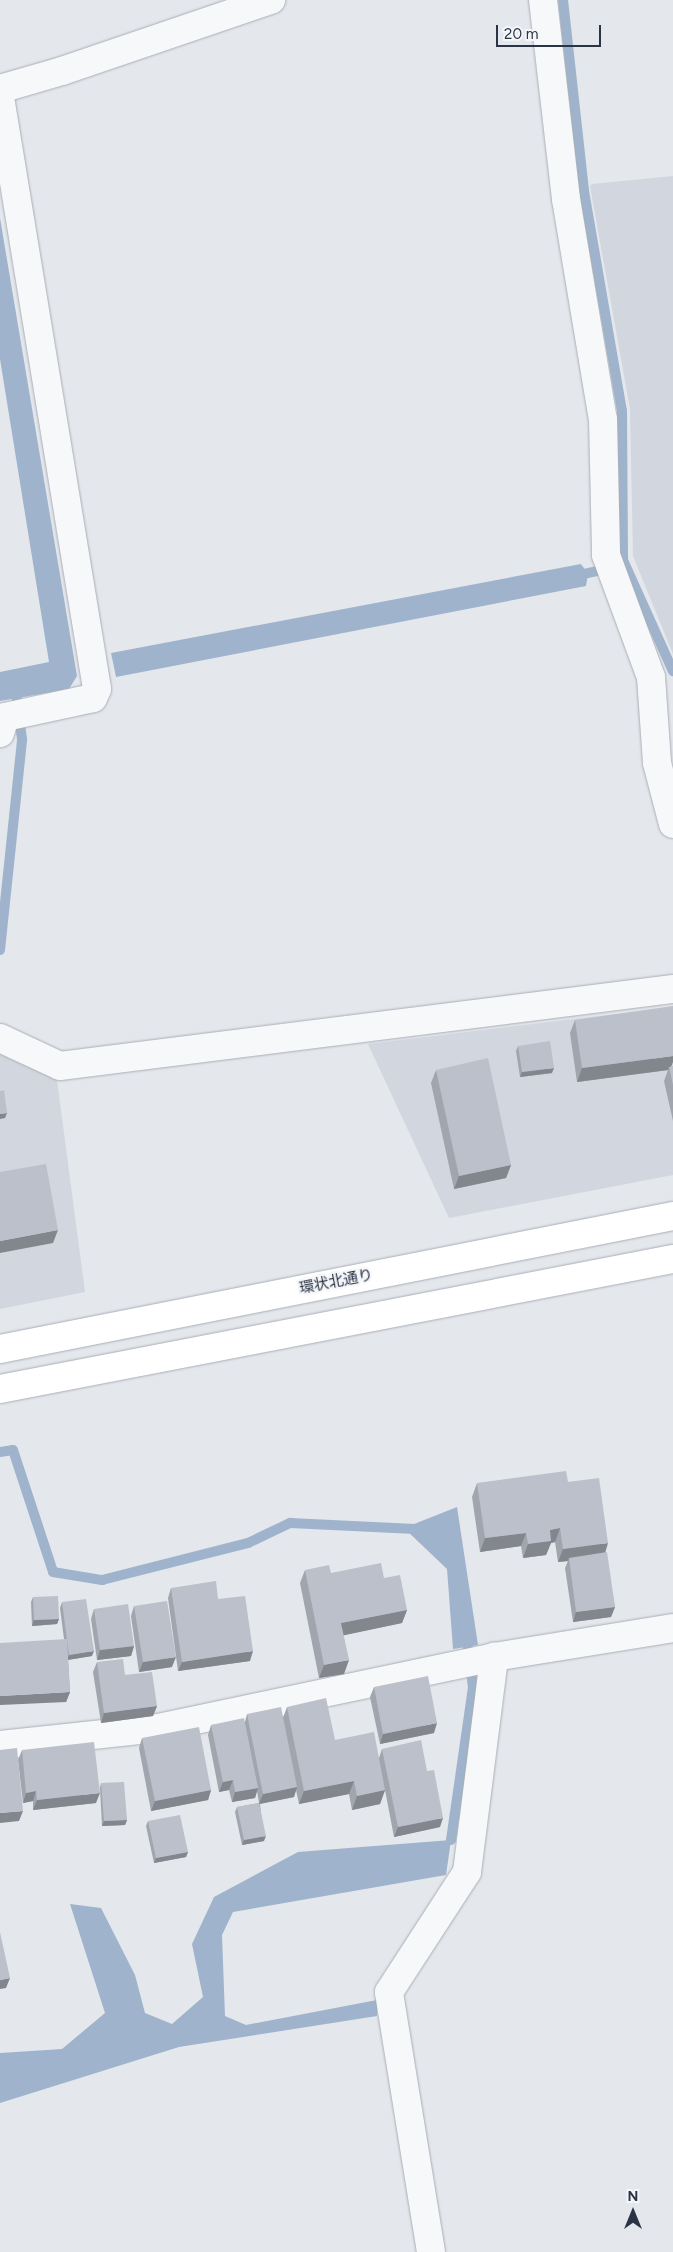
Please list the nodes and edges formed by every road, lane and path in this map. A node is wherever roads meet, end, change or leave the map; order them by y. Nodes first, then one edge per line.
1 (270, 0) edge
2 (543, 0) edge
3 (0, 89) edge
4 (0, 98) edge
5 (2, 725) edge
6 (673, 824) edge
7 (673, 989) edge
8 (0, 1038) edge
9 (673, 1216) edge
10 (673, 1259) edge
11 (0, 1349) edge
12 (0, 1389) edge
13 (673, 1628) edge
14 (494, 1657) junction
15 (0, 1745) edge
16 (431, 2252) edge

1 - 3 street
2 - 6 street
4 - 5 street
7 - 8 street
9 - 11 highway, 環状北通り
10 - 12 highway
13 - 14 street
14 - 15 street
14 - 16 street

